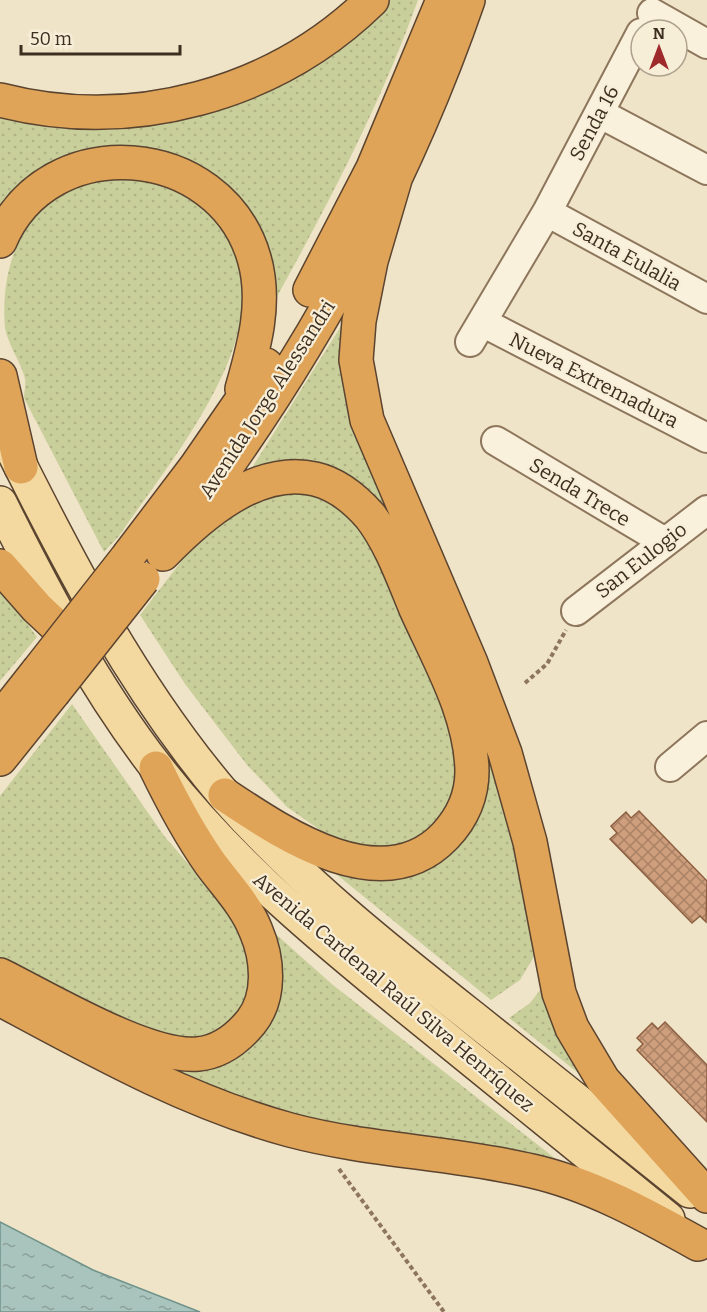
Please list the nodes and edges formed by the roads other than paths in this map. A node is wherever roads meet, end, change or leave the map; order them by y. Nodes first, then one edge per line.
1 (372, 0) edge
2 (443, 0) edge
3 (468, 0) edge
4 (689, 36) edge
5 (707, 44) edge
6 (629, 55) edge
7 (0, 100) edge
8 (599, 113) junction
9 (707, 170) edge
10 (396, 176) junction
11 (547, 212) junction
12 (0, 241) edge
13 (707, 299) edge
14 (476, 332) joint
15 (0, 376) edge
16 (232, 416) junction
17 (0, 426) edge
18 (707, 438) edge
19 (495, 441) dead end
20 (21, 467) junction
21 (0, 503) edge
22 (707, 510) edge
23 (665, 542) junction
24 (145, 563) junction
25 (0, 566) edge
26 (576, 611) road end
27 (73, 642) junction
28 (28, 691) edge
29 (0, 719) edge
30 (707, 736) edge
31 (0, 759) edge
32 (670, 766) dead end
33 (156, 768) junction
34 (225, 795) junction
35 (0, 975) edge
36 (0, 999) edge
37 (707, 1196) edge
38 (707, 1204) edge
39 (703, 1247) edge

1 - 7 highway
2 - 16 highway, Avenida Jorge Alessandri
3 - 10 highway, Avenida Jorge Alessandri
4 - 5 street
6 - 8 street, Senda 16
8 - 9 street
8 - 11 street, Senda 16
10 - 24 highway, Avenida Jorge Alessandri
10 - 37 highway
11 - 13 street, Santa Eulalia
11 - 14 street, Senda 16
12 - 16 highway
14 - 18 street, Nueva Extremadura
15 - 20 highway
16 - 24 highway, Avenida Jorge Alessandri
17 - 20 main road, Avenida Cardenal Raúl Silva Henríquez
19 - 23 street, Senda Trece
20 - 34 main road, Avenida Cardenal Raúl Silva Henríquez
21 - 27 main road, Avenida Cardenal Raúl Silva Henríquez
22 - 23 street, San Eulogio
23 - 26 street, San Eulogio
24 - 28 highway, Avenida Jorge Alessandri, bridge
24 - 34 highway
25 - 27 highway
27 - 33 main road, Avenida Cardenal Raúl Silva Henríquez
28 - 29 highway, Avenida Jorge Alessandri
28 - 31 highway, Avenida Jorge Alessandri
30 - 32 street
33 - 35 highway
33 - 39 main road, Avenida Cardenal Raúl Silva Henríquez
34 - 38 main road, Avenida Cardenal Raúl Silva Henríquez
36 - 39 highway

